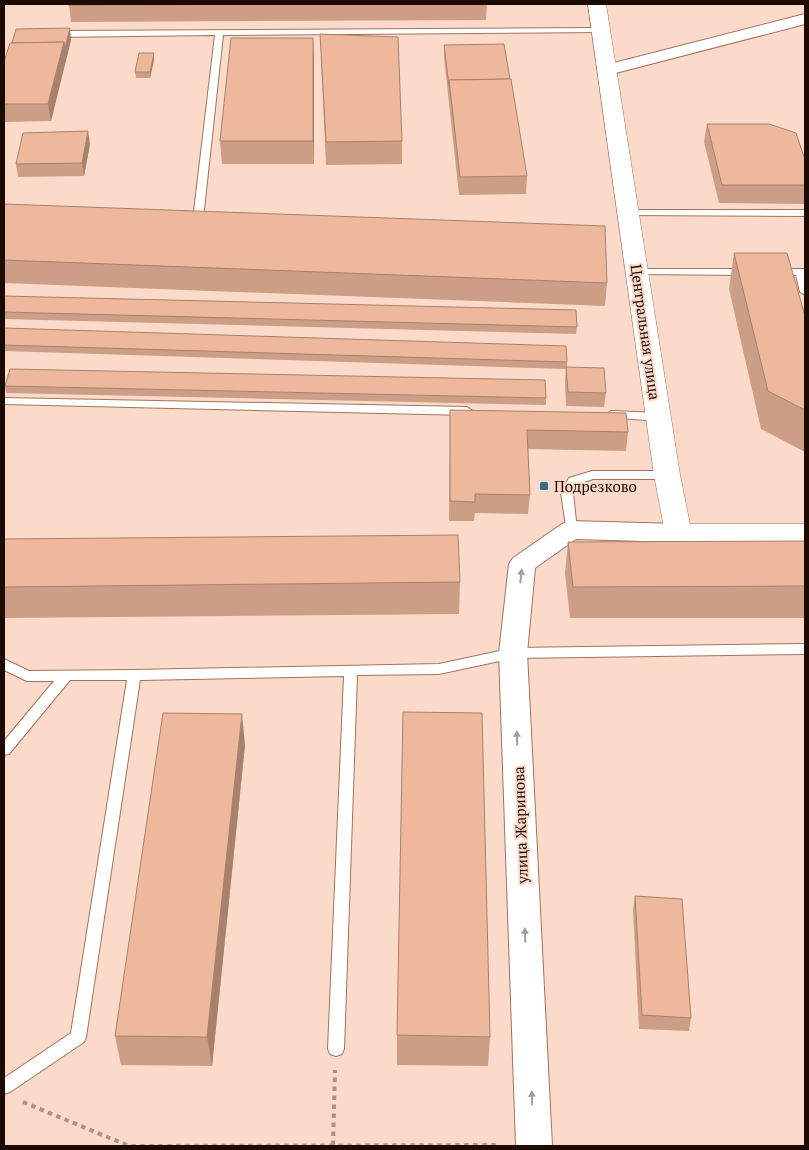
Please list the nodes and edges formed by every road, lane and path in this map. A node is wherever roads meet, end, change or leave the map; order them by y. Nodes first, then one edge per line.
1 (597, 4) edge
2 (804, 20) edge
3 (602, 30) junction
4 (219, 33) junction
5 (43, 34) edge
6 (608, 70) junction
7 (628, 213) junction
8 (805, 213) edge
9 (197, 233) edge
10 (637, 272) junction
11 (802, 272) edge
12 (805, 292) edge
13 (4, 401) edge
14 (477, 411) edge
15 (602, 415) edge
16 (659, 417) junction
17 (667, 475) junction
18 (571, 530) junction
19 (805, 532) edge
20 (678, 533) junction
21 (805, 649) edge
22 (513, 653) junction
23 (4, 664) edge
24 (351, 671) junction
25 (134, 675) junction
26 (66, 676) junction
27 (4, 750) edge
28 (336, 1049) joint
29 (4, 1087) edge
30 (22, 1102) dead end
31 (333, 1145) edge
32 (534, 1145) edge

1 - 3 street, Центральная улица
2 - 6 street
3 - 4 lane
3 - 6 street, Центральная улица
4 - 5 lane
4 - 9 lane
6 - 7 street, Центральная улица
7 - 8 lane
7 - 10 street, Центральная улица
10 - 11 lane
10 - 16 street, Центральная улица
11 - 12 lane
13 - 14 lane
15 - 16 lane
16 - 17 street, Центральная улица
17 - 18 lane
17 - 20 street, Центральная улица
18 - 20 street
22 -> 18 street, улица Жаринова
19 - 20 street
21 - 22 lane
22 - 24 lane
32 -> 22 street, улица Жаринова
23 - 26 lane
24 - 25 lane
24 - 28 lane
25 - 26 lane
25 - 29 lane
26 - 27 lane
28 - 31 path
30 - 31 path
31 - 32 path

